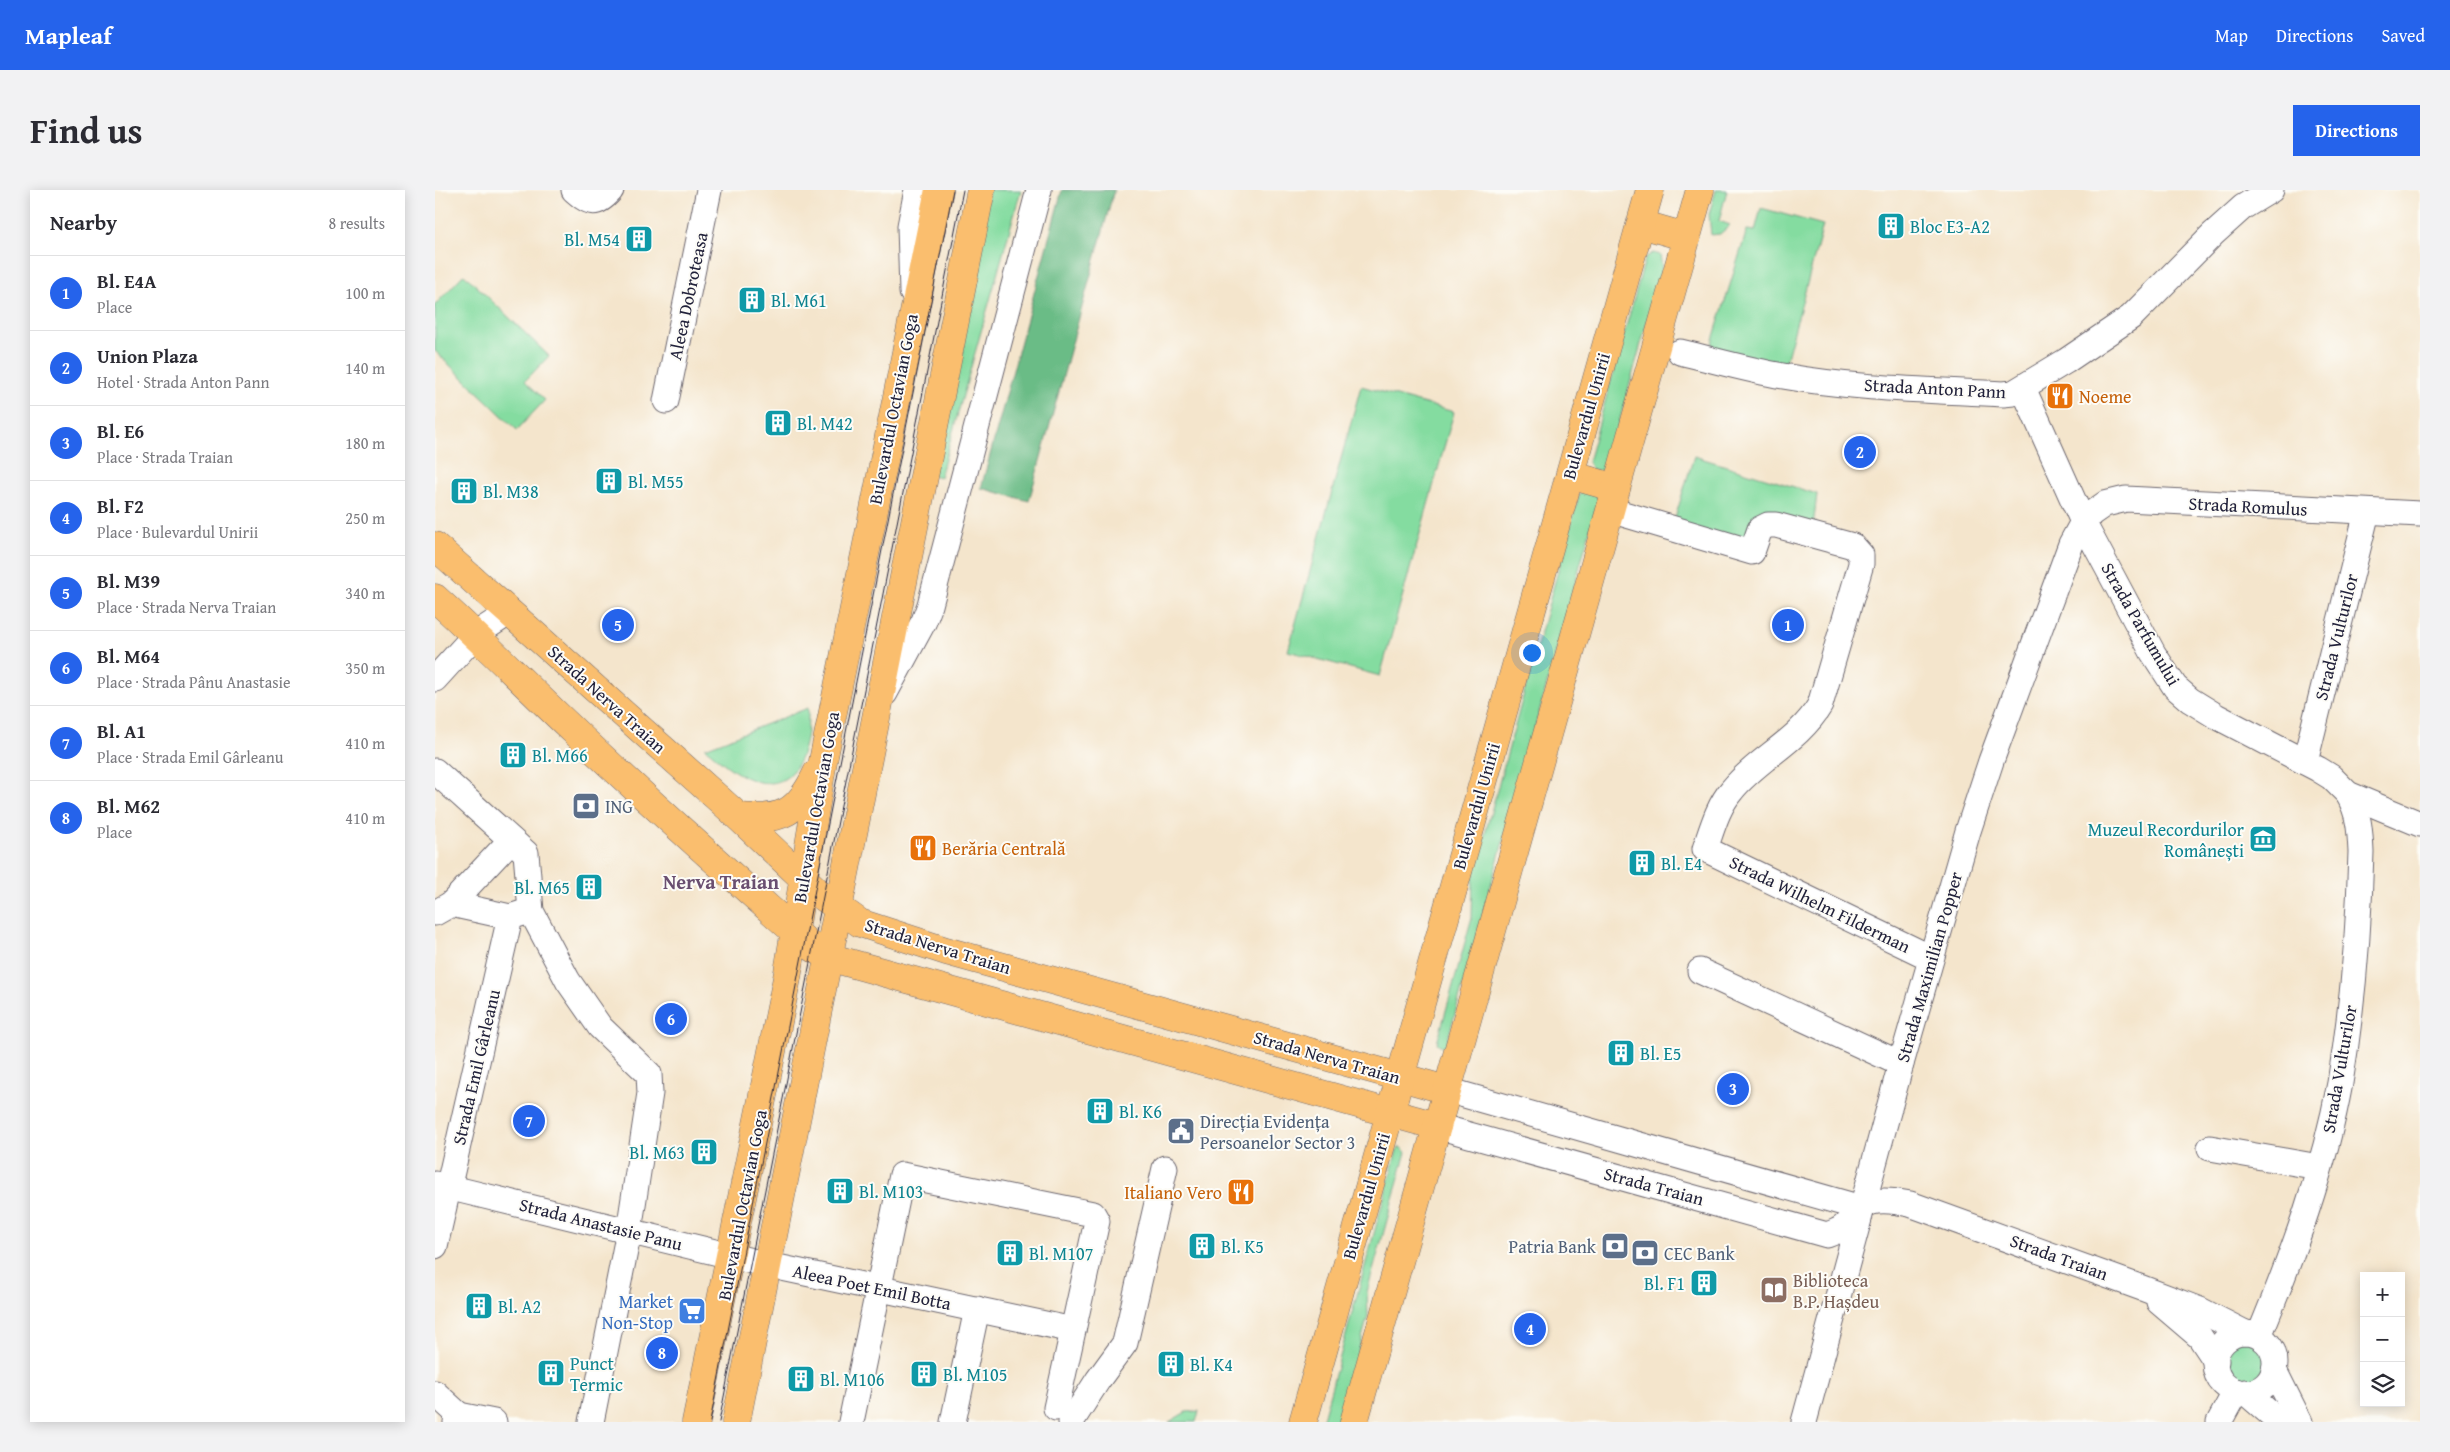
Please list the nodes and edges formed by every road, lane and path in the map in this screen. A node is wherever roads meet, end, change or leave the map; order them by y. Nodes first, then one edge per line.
1 (574, 190) edge
2 (611, 190) edge
3 (709, 190) edge
4 (917, 190) edge
5 (939, 190) edge
6 (981, 190) edge
7 (1039, 190) edge
8 (1650, 190) edge
9 (1700, 190) edge
10 (2271, 190) edge
11 (1641, 224) junction
12 (1686, 237) junction
13 (913, 322) junction
14 (1680, 352) dead end
15 (2023, 388) junction
16 (666, 401) dead end
17 (1570, 475) junction
18 (1613, 499) junction
19 (2367, 512) junction
20 (2420, 514) edge
21 (2083, 522) junction
22 (435, 546) edge
23 (435, 598) edge
24 (510, 612) junction
25 (476, 634) junction
26 (435, 680) edge
27 (878, 706) junction
28 (823, 761) junction
29 (2305, 762) junction
30 (435, 771) edge
31 (2348, 794) junction
32 (739, 817) junction
33 (2420, 824) edge
34 (511, 840) junction
35 (803, 878) junction
36 (443, 908) edge
37 (837, 909) junction
38 (521, 914) junction
39 (794, 930) junction
40 (828, 957) junction
41 (1931, 958) junction
42 (1701, 971) dead end
43 (1901, 1064) junction
44 (1399, 1077) junction
45 (1447, 1090) junction
46 (1389, 1113) junction
47 (1437, 1126) junction
48 (2210, 1148) dead end
49 (1165, 1168) dead end
50 (2319, 1168) junction
51 (1871, 1170) junction
52 (442, 1185) edge
53 (1900, 1202) junction
54 (1861, 1208) junction
55 (629, 1231) junction
56 (1827, 1235) junction
57 (435, 1246) edge
58 (732, 1256) junction
59 (768, 1265) junction
60 (1843, 1273) junction
61 (878, 1288) junction
62 (2142, 1288) junction
63 (977, 1309) junction
64 (1073, 1330) junction
65 (2252, 1334) junction
66 (2216, 1361) junction
67 (2274, 1370) junction
68 (2241, 1392) junction
69 (435, 1393) edge
70 (1064, 1415) edge
71 (457, 1418) edge
72 (494, 1422) edge
73 (591, 1422) edge
74 (696, 1422) edge
75 (736, 1422) edge
76 (851, 1422) edge
77 (953, 1422) edge
78 (1303, 1422) edge
79 (1354, 1422) edge
80 (1804, 1422) edge
81 (2219, 1422) edge
82 (2280, 1422) edge
83 (2300, 1422) edge

1 - 2 street
3 - 16 street, Aleea Dobroteasa
4 - 13 street, Bulevardul Octavian Goga
5 - 13 main road
6 - 27 main road, Bulevardul Octavian Goga
7 - 27 street, Bulevardul Octavian Goga
8 - 11 main road, Bulevardul Unirii
9 - 12 main road
10 - 15 street, Strada Anton Pann
11 - 12 main road
11 - 17 main road, Bulevardul Unirii
12 - 18 main road
13 - 28 main road, Bulevardul Octavian Goga
14 - 15 street, Strada Anton Pann
15 - 21 street, Strada Parfumului
17 - 18 main road
17 - 44 main road, Bulevardul Unirii
18 - 41 street, Strada Wilhelm Filderman
18 - 45 main road
19 - 20 street, Strada Romulus
19 - 21 street, Strada Romulus
19 - 29 street, Strada Vulturilor
21 - 29 street, Strada Parfumului
21 - 41 street, Strada Maximilian Popper
22 - 24 main road, Strada Nerva Traian
23 - 25 main road, Strada Nerva Traian
24 - 25 street
24 - 32 main road, Strada Nerva Traian
25 - 26 street
25 - 39 main road, Strada Nerva Traian
27 - 37 main road, Bulevardul Octavian Goga
28 - 32 main road
28 - 35 main road, Bulevardul Octavian Goga
29 - 31 street, Strada Parfumului
30 - 34 street, Strada Emil Gârleanu
31 - 33 street, Strada Parfumului
31 - 50 street, Strada Vulturilor
32 - 35 main road, Strada Nerva Traian
34 - 36 street
34 - 38 street, Strada Emil Gârleanu
35 - 37 main road, Strada Nerva Traian
35 - 39 main road, Bulevardul Octavian Goga
36 - 38 street
37 - 40 main road, Bulevardul Octavian Goga
37 - 44 main road, Strada Nerva Traian
38 - 52 street, Strada Emil Gârleanu
38 - 55 street
39 - 40 main road, Strada Nerva Traian
39 - 58 main road, Bulevardul Octavian Goga
40 - 46 main road, Strada Nerva Traian
40 - 59 main road, Bulevardul Octavian Goga
41 - 43 street, Strada Maximilian Popper
42 - 43 street
43 - 51 street, Strada Maximilian Popper
44 - 45 main road, Strada Nerva Traian
44 - 46 main road, Bulevardul Unirii
45 - 47 main road
45 - 54 street, Strada Traian
46 - 47 main road, Strada Nerva Traian
46 - 78 main road, Bulevardul Unirii
47 - 56 street, Strada Traian
47 - 79 main road
48 - 50 street
49 - 70 street
50 - 65 street, Strada Vulturilor
51 - 53 street
51 - 54 street, Strada Maximilian Popper
52 - 55 street, Strada Anastasie Panu
52 - 57 street, Strada Emil Gârleanu
53 - 54 street, Strada Traian
53 - 62 street, Strada Traian
54 - 56 street
54 - 60 street, Strada Maximilian Popper
55 - 58 street, Strada Anastasie Panu
55 - 73 street
56 - 60 street
58 - 59 street, Strada Anastasie Panu
58 - 74 main road, Bulevardul Octavian Goga
59 - 61 street, Aleea Poet Emil Botta
59 - 75 main road, Bulevardul Octavian Goga
60 - 80 street, Strada Maximilian Popper
61 - 63 street, Aleea Poet Emil Botta
61 - 64 street
61 - 76 street
62 - 65 street, Strada Traian
62 - 66 street, Strada Traian
63 - 64 street, Aleea Poet Emil Botta
63 - 77 street
64 - 70 street
65 - 66 street
65 - 67 street
66 - 68 street
67 - 68 street
67 - 83 street
68 - 81 street
68 - 82 street
69 - 71 street
71 - 72 street

